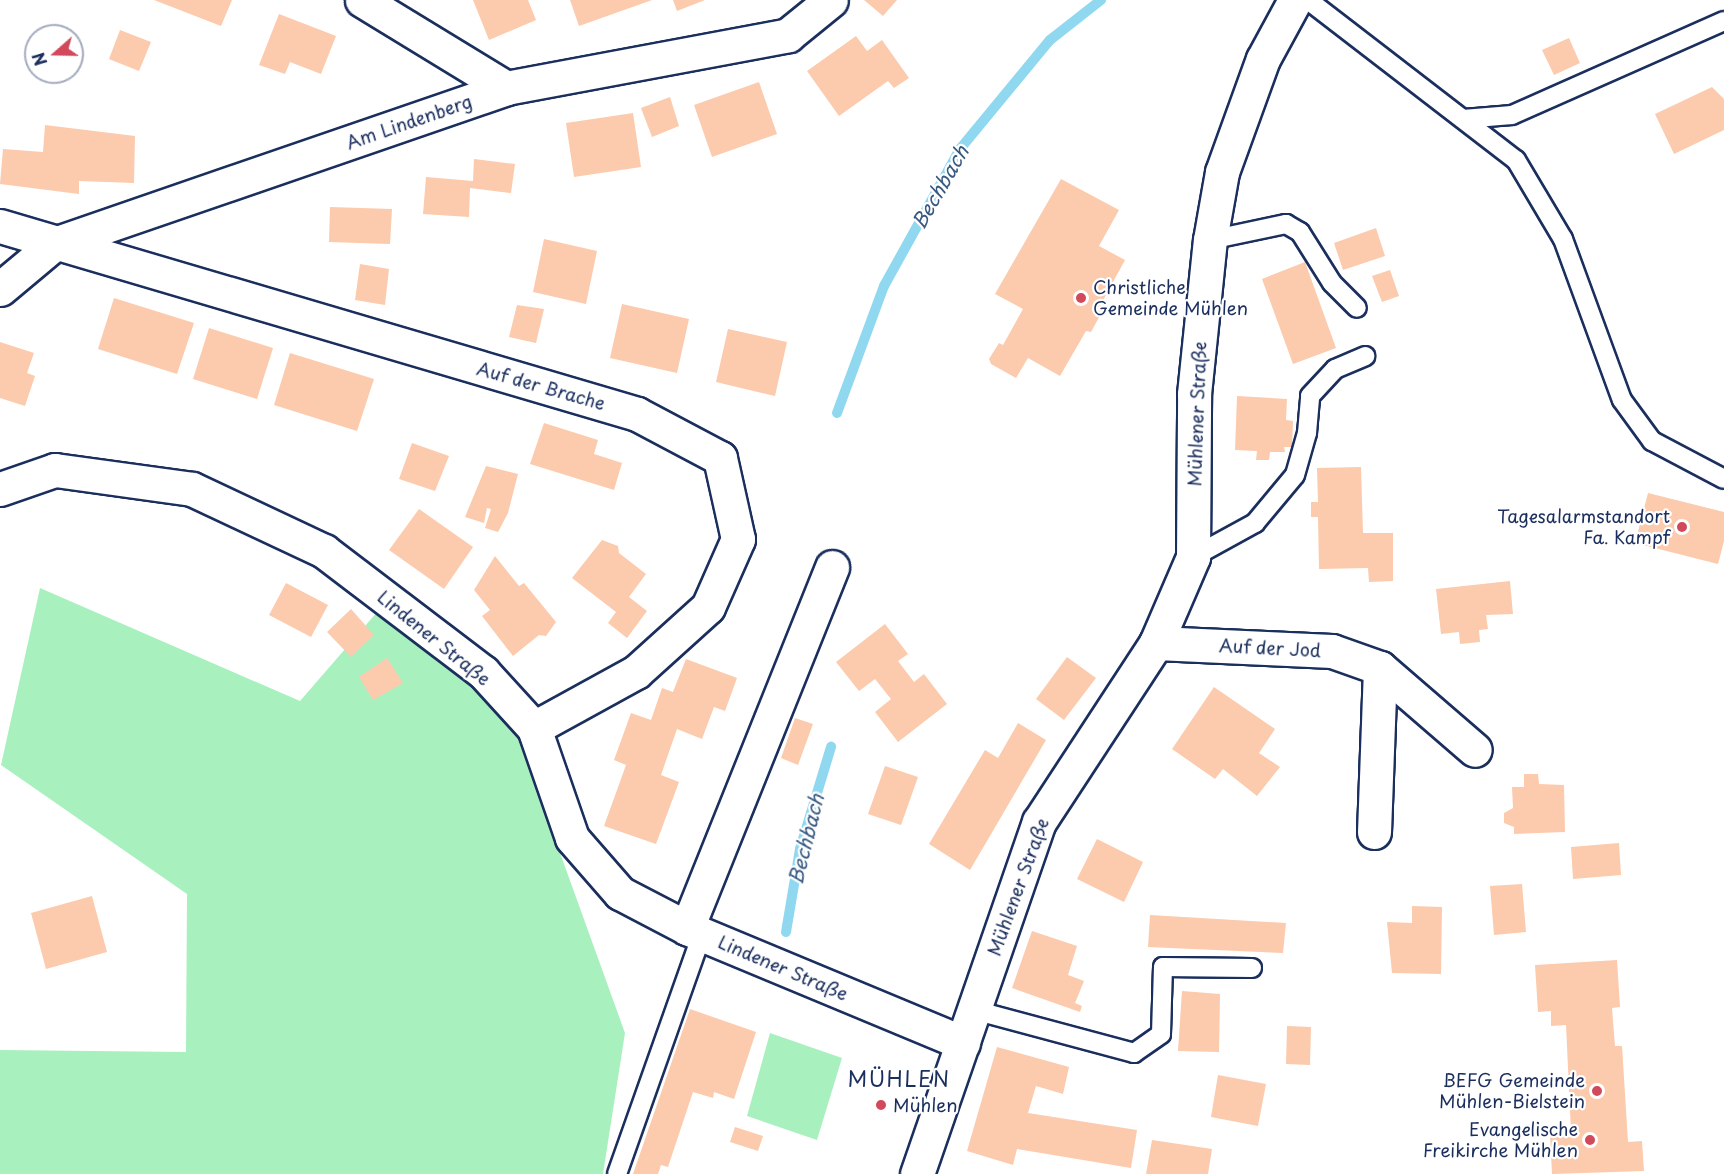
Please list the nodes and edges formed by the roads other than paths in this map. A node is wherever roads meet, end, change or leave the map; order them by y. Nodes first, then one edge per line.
1 (362, 0) edge
2 (831, 0) edge
3 (1295, 0) edge
4 (1308, 0) edge
5 (1724, 21) edge
6 (506, 88) junction
7 (1463, 119) junction
8 (0, 226) edge
9 (1210, 240) junction
10 (54, 244) junction
11 (0, 289) edge
12 (1357, 308) dead end
13 (1365, 356) dead end
14 (1724, 479) edge
15 (0, 489) edge
16 (1193, 556) junction
17 (832, 567) dead end
18 (1156, 643) junction
19 (1380, 668) junction
20 (534, 728) junction
21 (1475, 750) dead end
22 (1374, 832) dead end
23 (695, 931) junction
24 (1252, 968) dead end
25 (974, 1010) junction
26 (963, 1043) junction
27 (922, 1173) edge
28 (617, 1174) edge

1 - 6 street
2 - 6 street, Am Lindenberg
3 - 9 street, Mühlener Straße
4 - 7 lane
5 - 7 lane
6 - 10 street, Am Lindenberg
7 - 14 lane
8 - 10 street, Auf der Brache
9 - 12 lane
9 - 16 street, Mühlener Straße
10 - 11 street, Am Lindenberg
10 - 20 street, Auf der Brache
13 - 16 lane
15 - 20 street, Lindener Straße
16 - 18 street, Mühlener Straße
17 - 23 street
18 - 19 street, Auf der Jod
18 - 25 street, Mühlener Straße
19 - 21 street, Auf der Jod
19 - 22 street
20 - 23 street, Lindener Straße
23 - 26 street, Lindener Straße
23 - 28 lane
24 - 25 lane
25 - 26 street, Mühlener Straße
26 - 27 street, Mühlener Straße

